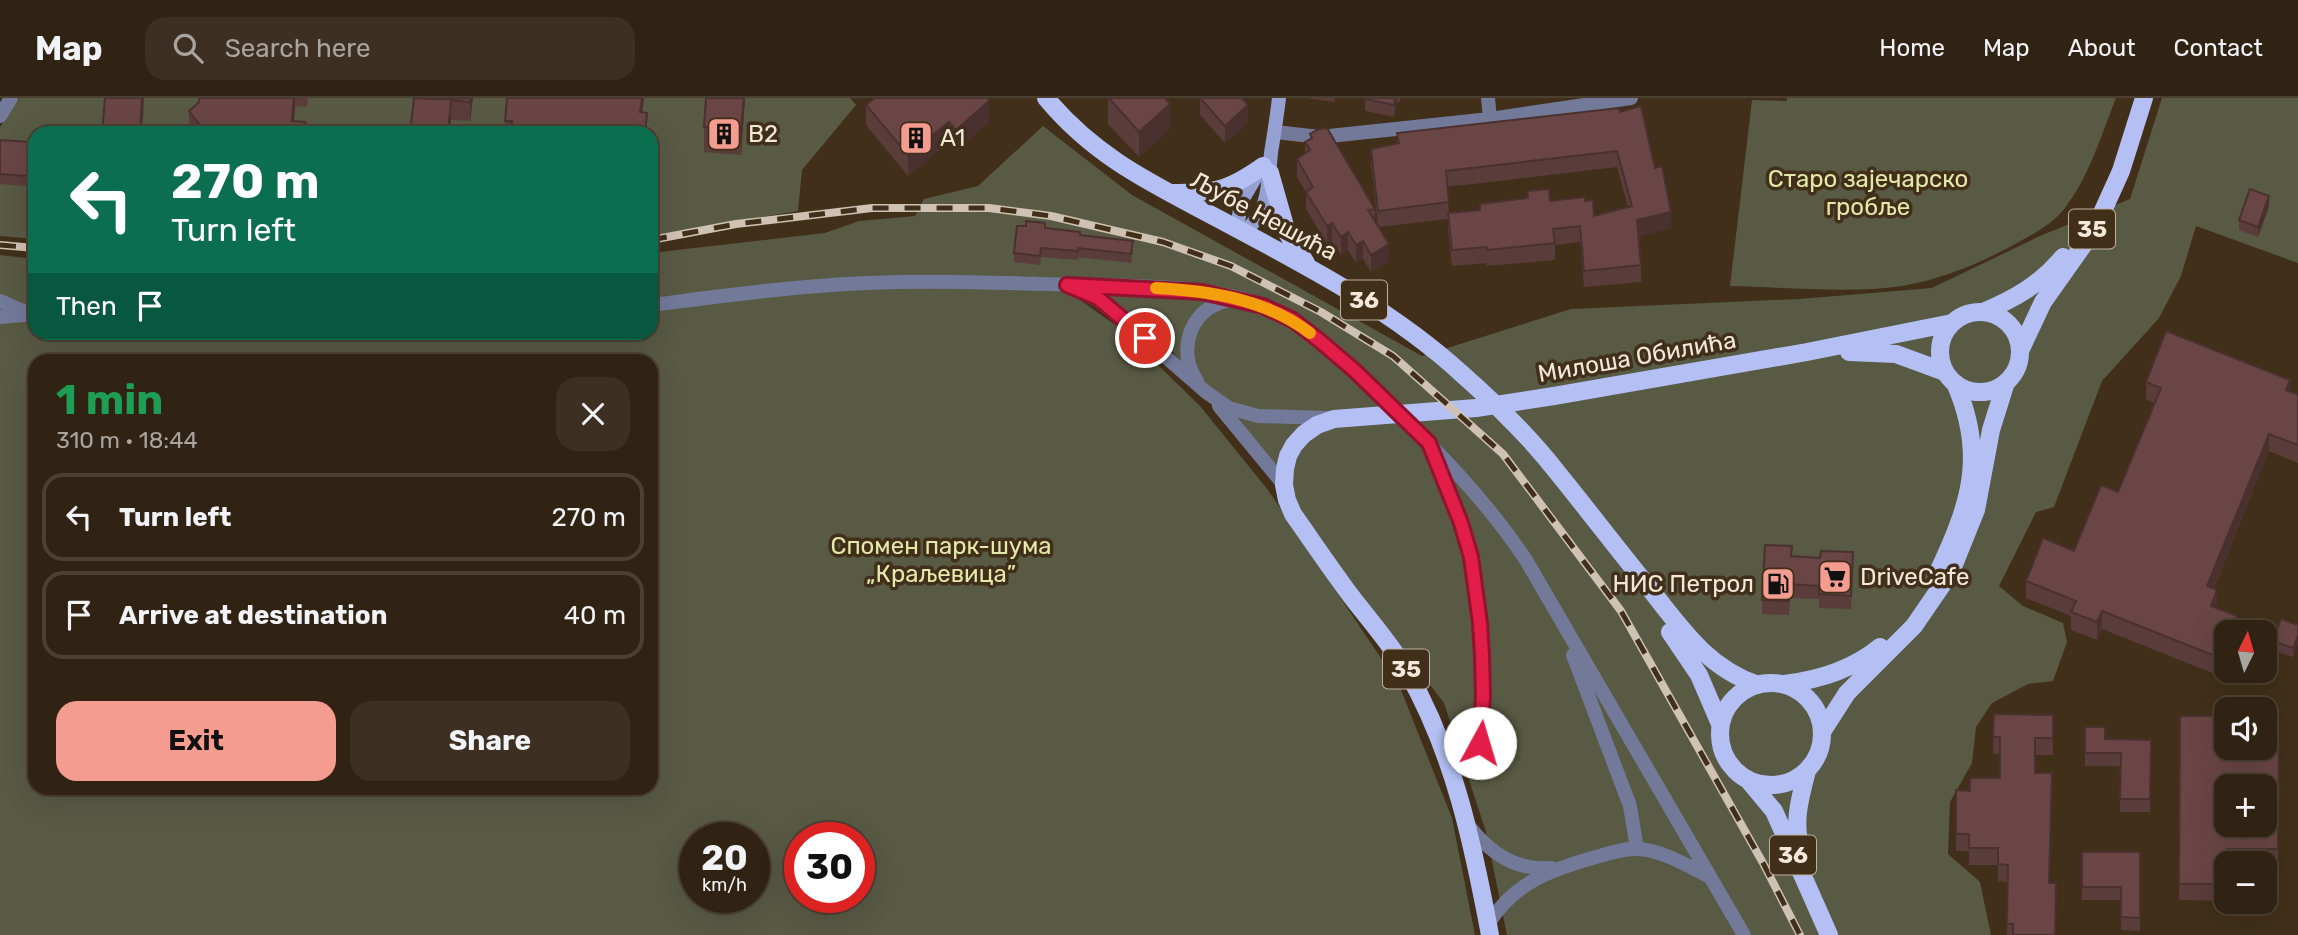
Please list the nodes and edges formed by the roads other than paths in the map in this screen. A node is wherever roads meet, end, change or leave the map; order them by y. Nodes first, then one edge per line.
1 (11, 98) edge
2 (1046, 98) edge
3 (1279, 98) edge
4 (1488, 98) edge
5 (1631, 98) edge
6 (2144, 98) edge
7 (0, 114) edge
8 (1490, 119) junction
9 (1275, 132) junction
10 (1268, 165) junction
11 (1170, 193) junction
12 (1240, 231) junction
13 (1310, 269) junction
14 (1067, 285) junction
15 (1239, 299) junction
16 (0, 301) edge
17 (658, 304) edge
18 (28, 312) edge
19 (1983, 312) junction
20 (28, 314) edge
21 (0, 317) edge
22 (1952, 323) junction
23 (2020, 351) junction
24 (1807, 352) junction
25 (1950, 377) junction
26 (2006, 382) junction
27 (1206, 392) junction
28 (1334, 419) junction
29 (1429, 443) junction
30 (1284, 485) junction
31 (1603, 531) junction
32 (1559, 618) junction
33 (1758, 684) junction
34 (1784, 684) junction
35 (1720, 724) junction
36 (1822, 732) junction
37 (1450, 769) junction
38 (1807, 771) junction
39 (1749, 781) junction
40 (1467, 824) junction
41 (1637, 849) junction
42 (1560, 867) junction
43 (1711, 878) junction
44 (1489, 930) edge
45 (1744, 935) edge
46 (1831, 935) edge

1 - 7 street
2 - 11 main road, Љубе Нешића / 36
3 - 9 street
4 - 8 street
5 - 8 street
6 - 19 main road, 35
6 - 23 main road, 35
8 - 9 street
9 - 10 street
10 - 11 main road
10 - 12 street
10 - 12 street
10 - 13 main road
11 - 12 main road, Љубе Нешића / 36
12 - 13 main road, Љубе Нешића / 36
13 - 31 main road, Љубе Нешића / 36
14 - 15 street
14 - 17 street
14 - 27 street
15 - 27 street
15 - 29 street
16 - 18 street
19 - 22 main road, 35
19 - 23 main road
20 - 21 street
22 - 24 main road, Милоша Обилића / 35
22 - 25 main road
23 - 26 main road, 35
24 - 25 main road, Милоша Обилића / 35
24 - 28 main road, Милоша Обилића / 35
25 - 26 main road, 35
25 - 34 main road
26 - 36 main road
27 - 28 street
27 - 30 street
28 - 30 main road, 35
29 - 32 street
29 - 37 street
30 - 37 main road, 35
31 - 33 main road, 36
31 - 35 main road, 36
32 - 41 street
32 - 43 street
33 - 34 main road, 36
33 - 35 main road
34 - 36 main road
35 - 39 main road, 36
36 - 38 main road
37 - 40 main road, 35
38 - 39 main road
38 - 46 main road
39 - 46 main road, 36
40 - 42 street
40 - 44 main road, 35
41 - 42 street
41 - 43 street
42 - 44 street
43 - 45 street

